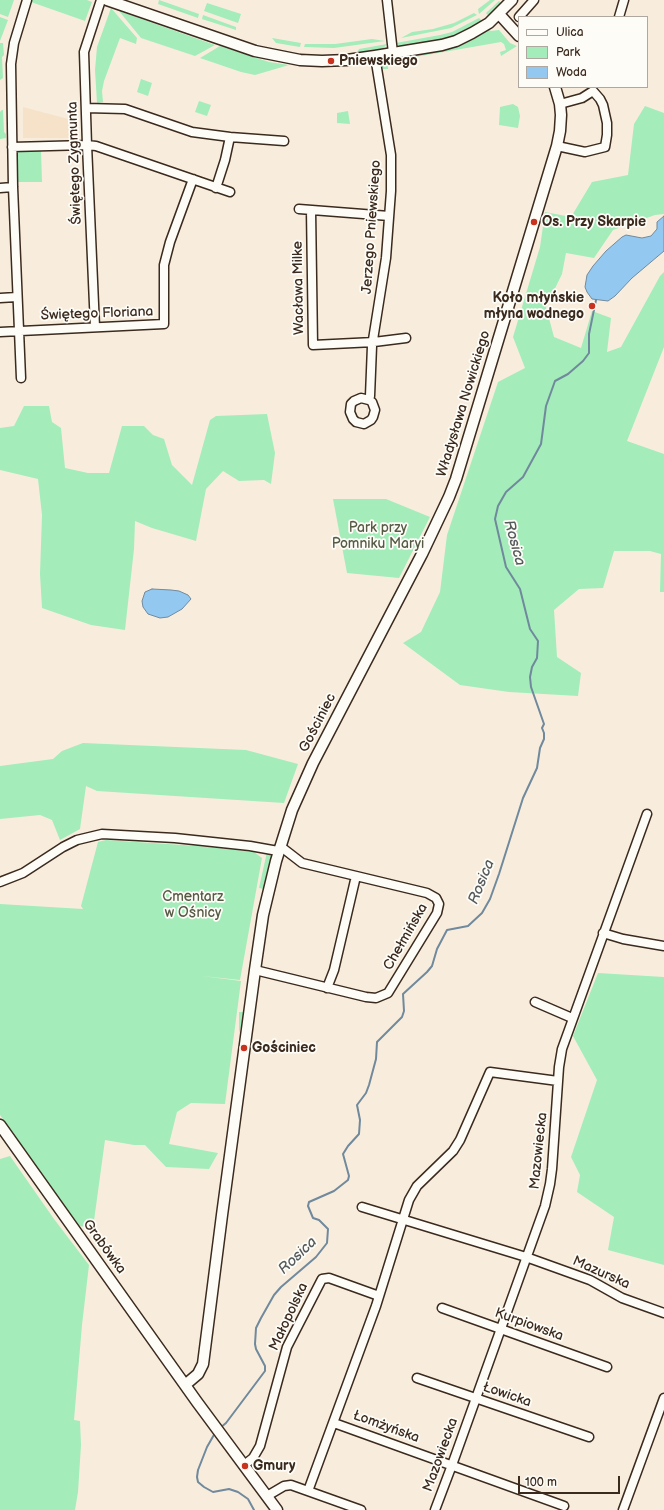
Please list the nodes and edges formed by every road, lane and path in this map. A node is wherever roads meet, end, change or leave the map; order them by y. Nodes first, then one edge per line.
1 (27, 0) edge
2 (101, 0) edge
3 (107, 0) edge
4 (387, 0) edge
5 (512, 0) edge
6 (534, 0) edge
7 (624, 0) edge
8 (499, 14) junction
9 (520, 16) edge
10 (619, 16) edge
11 (518, 18) edge
12 (510, 26) junction
13 (518, 35) edge
14 (393, 53) junction
15 (375, 56) junction
16 (555, 88) edge
17 (595, 89) edge
18 (560, 104) junction
19 (86, 108) junction
20 (230, 137) junction
21 (284, 141) dead end
22 (87, 145) junction
23 (557, 146) junction
24 (12, 147) junction
25 (193, 179) junction
26 (13, 187) junction
27 (0, 188) edge
28 (216, 188) junction
29 (230, 192) dead end
30 (299, 209) dead end
31 (312, 210) junction
32 (388, 216) junction
33 (17, 297) junction
34 (0, 298) edge
35 (95, 327) junction
36 (19, 330) junction
37 (0, 332) edge
38 (406, 338) dead end
39 (374, 342) junction
40 (21, 378) dead end
41 (369, 400) dead end
42 (378, 638) joint
43 (647, 814) dead end
44 (279, 848) junction
45 (356, 876) junction
46 (0, 882) edge
47 (603, 933) junction
48 (664, 946) edge
49 (255, 970) junction
50 (327, 988) junction
51 (535, 1002) dead end
52 (572, 1018) junction
53 (558, 1081) junction
54 (0, 1125) edge
55 (362, 1207) dead end
56 (402, 1220) junction
57 (526, 1257) junction
58 (379, 1296) junction
59 (442, 1308) dead end
60 (664, 1313) edge
61 (501, 1328) junction
62 (607, 1367) dead end
63 (417, 1378) dead end
64 (185, 1385) junction
65 (476, 1398) junction
66 (664, 1398) edge
67 (334, 1423) junction
68 (588, 1436) dead end
69 (244, 1464) junction
70 (452, 1465) junction
71 (308, 1491) junction
72 (267, 1496) junction
73 (564, 1506) dead end
74 (277, 1510) edge
75 (361, 1510) edge
76 (435, 1510) edge
77 (623, 1510) edge

1 - 24 street
2 - 19 street, Świętego Zygmunta
3 - 15 street
4 - 14 street
5 - 8 street
6 - 9 street
7 - 10 street
8 - 12 street
8 - 14 street
11 - 12 street
12 - 13 street
14 - 15 street
15 - 32 street, Jerzego Pniewskiego
16 - 18 street, Władysława Nowickiego
17 - 18 street
17 - 23 street
18 - 23 street, Władysława Nowickiego
19 - 20 street
19 - 22 street, Świętego Zygmunta
20 - 21 street
20 - 28 street
22 - 24 street
22 - 25 street
22 - 35 street, Świętego Zygmunta
23 - 42 street, Władysława Nowickiego
24 - 26 street
25 - 28 street
25 - 35 street, Świętego Floriana
26 - 27 street
26 - 33 street
28 - 29 street
30 - 31 street
31 - 32 street
31 - 39 street, Wacława Milke
32 - 39 street, Jerzego Pniewskiego
33 - 34 street
33 - 36 street
35 - 36 street, Świętego Floriana
36 - 37 street, Świętego Floriana
36 - 40 street
38 - 39 street, Wacława Milke
39 - 41 street, Jerzego Pniewskiego
42 - 44 street, Gościniec
43 - 47 street, Mazowiecka
44 - 45 street, Chełmińska
44 - 46 street
44 - 49 street, Gościniec
45 - 50 street
45 - 50 street, Chełmińska
47 - 48 street
47 - 52 street, Mazowiecka
49 - 50 street, Chełmińska
49 - 64 street, Gościniec
51 - 52 street
52 - 53 street, Mazowiecka
53 - 56 street
53 - 57 street, Mazowiecka
54 - 64 street, Grabówka
55 - 56 street
56 - 57 street
56 - 58 street
57 - 60 street, Mazurska
57 - 61 street, Mazowiecka
58 - 67 street
58 - 69 street, Małopolska
59 - 61 street, Kurpiowska
61 - 62 street, Kurpiowska
61 - 65 street, Mazowiecka
63 - 65 street, Łowicka
64 - 69 street, Grabówka
65 - 68 street, Łowicka
65 - 70 street, Mazowiecka
66 - 77 street
67 - 70 street, Łomżyńska
67 - 71 street
69 - 72 street, Grabówka
70 - 73 street, Łomżyńska
70 - 76 street, Mazowiecka
71 - 72 street
71 - 75 street
72 - 74 street, Grabówka

